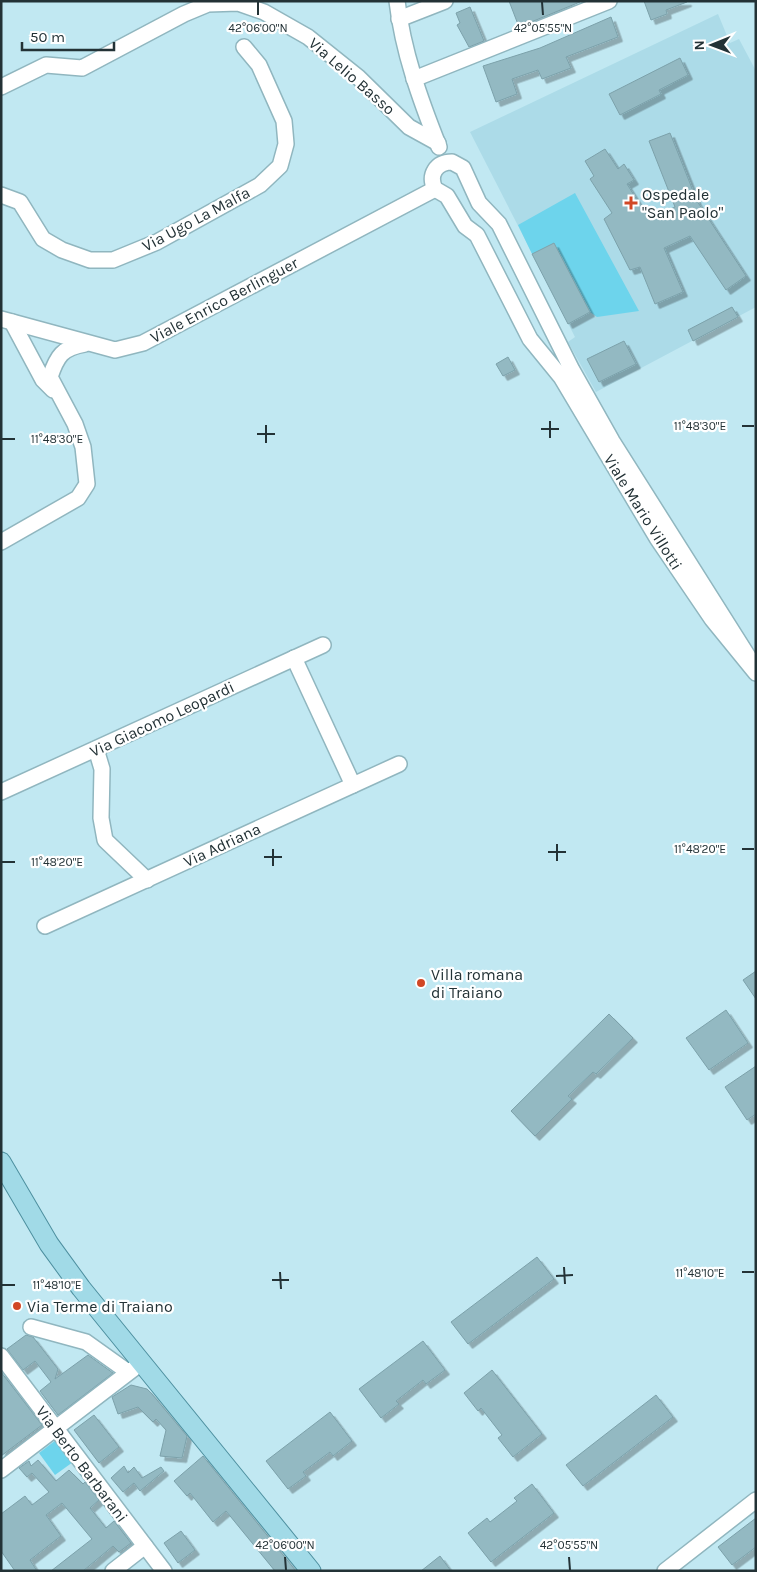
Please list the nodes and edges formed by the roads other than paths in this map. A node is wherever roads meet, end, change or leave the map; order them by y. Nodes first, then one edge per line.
1 (397, 1) edge
2 (445, 1) edge
3 (609, 1) edge
4 (399, 19) junction
5 (244, 47) dead end
6 (414, 78) junction
7 (1, 87) edge
8 (438, 143) junction
9 (446, 162) junction
10 (466, 175) junction
11 (441, 192) junction
12 (1, 195) edge
13 (6, 320) edge
14 (556, 338) junction
15 (86, 344) junction
16 (536, 346) junction
17 (60, 398) junction
18 (1, 542) edge
19 (323, 645) dead end
20 (294, 658) junction
21 (756, 669) edge
22 (756, 673) edge
23 (96, 749) junction
24 (399, 764) dead end
25 (353, 785) junction
26 (1, 792) edge
27 (146, 880) junction
28 (46, 926) dead end
29 (1, 1162) edge
30 (31, 1326) dead end
31 (1, 1356) edge
32 (135, 1367) junction
33 (54, 1428) junction
34 (1, 1470) edge
35 (756, 1500) edge
36 (145, 1546) junction
37 (113, 1571) edge
38 (164, 1571) edge
39 (312, 1571) edge
40 (665, 1571) edge

1 - 4 street
2 - 4 street
3 - 6 street
4 - 6 street
5 - 12 street, Via Ugo La Malfa
6 - 8 street
7 - 8 street, Via Lelio Basso
8 - 9 street
9 - 10 street
9 - 11 street
10 - 11 street
10 - 14 street, Viale Mario Villotti
11 - 15 street, Viale Enrico Berlinguer
11 - 16 street, Viale Mario Villotti
13 - 15 street, Viale Enrico Berlinguer
13 - 17 street
14 - 16 street
14 - 21 street, Viale Mario Villotti
15 - 17 street
16 - 22 street, Viale Mario Villotti
17 - 18 street
19 - 20 street, Via Giacomo Leopardi
20 - 23 street, Via Giacomo Leopardi
20 - 25 street
23 - 26 street, Via Giacomo Leopardi
23 - 27 street
24 - 25 street, Via Adriana
25 - 27 street, Via Adriana
27 - 28 street, Via Adriana
29 - 32 main road
30 - 32 street
31 - 33 street, Via Berto Barbarani
32 - 33 street
32 - 39 main road
33 - 34 street
33 - 36 street, Via Berto Barbarani
35 - 40 street
36 - 37 street
36 - 38 street, Via Berto Barbarani

